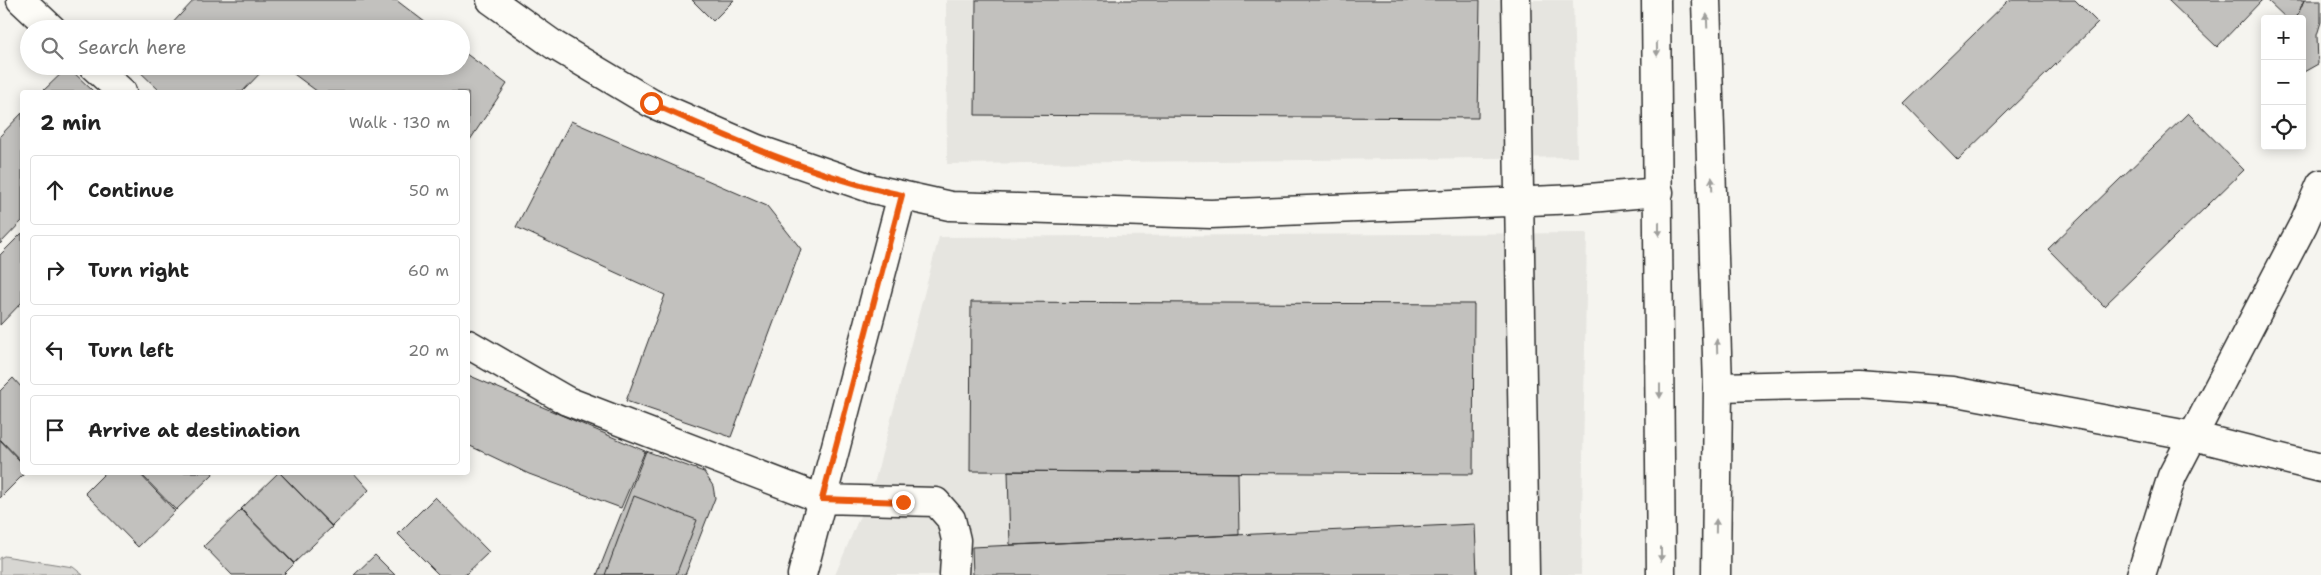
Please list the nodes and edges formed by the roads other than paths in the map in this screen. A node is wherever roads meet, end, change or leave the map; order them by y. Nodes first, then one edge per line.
1 (21, 0) edge
2 (491, 0) edge
3 (1516, 0) edge
4 (1656, 0) edge
5 (1706, 0) edge
6 (42, 20) edge
7 (103, 75) edge
8 (120, 90) edge
9 (2321, 184) edge
10 (1659, 192) junction
11 (902, 195) junction
12 (1519, 202) junction
13 (470, 345) edge
14 (1718, 387) junction
15 (2193, 436) junction
16 (2321, 468) edge
17 (822, 499) junction
18 (802, 575) edge
19 (954, 575) edge
20 (1526, 575) edge
21 (1661, 575) edge
22 (1716, 575) edge
23 (2141, 575) edge

1 - 6 main road
2 - 11 main road
3 - 12 main road
4 -> 10 main road
14 -> 5 main road
7 - 8 main road
9 - 15 main road
10 - 12 main road
10 -> 21 main road
11 - 12 main road
11 - 17 main road
12 - 20 main road
13 - 17 main road
14 - 15 main road
22 -> 14 main road
15 - 16 main road
15 - 23 main road
17 - 18 main road
17 - 19 main road

